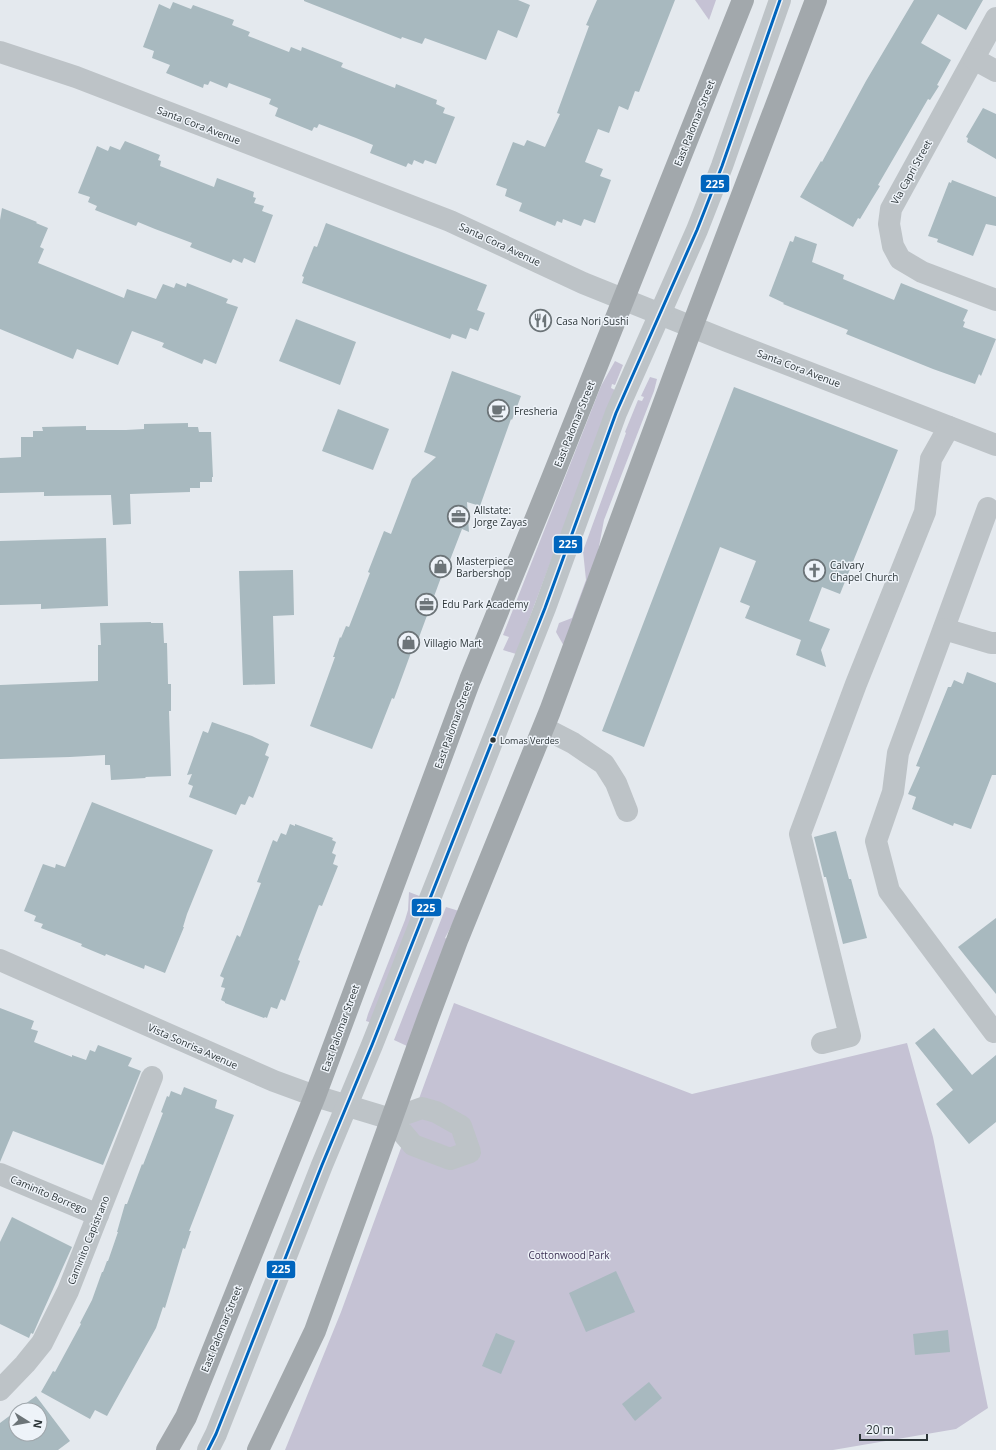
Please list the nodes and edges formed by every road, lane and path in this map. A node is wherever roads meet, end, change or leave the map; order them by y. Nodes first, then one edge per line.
1 (742, 0) edge
2 (780, 0) edge
3 (816, 0) edge
4 (996, 18) edge
5 (0, 52) edge
6 (974, 59) junction
7 (996, 71) edge
8 (624, 299) junction
9 (996, 300) edge
10 (660, 314) junction
11 (692, 327) junction
12 (949, 427) junction
13 (996, 445) edge
14 (988, 508) dead end
15 (944, 629) junction
16 (996, 643) edge
17 (544, 728) junction
18 (627, 811) dead end
19 (0, 960) edge
20 (994, 1032) dead end
21 (822, 1043) dead end
22 (152, 1077) dead end
23 (316, 1096) junction
24 (347, 1106) junction
25 (391, 1119) junction
26 (0, 1174) edge
27 (98, 1215) junction
28 (0, 1390) edge
29 (167, 1450) edge
30 (208, 1450) edge
31 (258, 1450) edge

1 - 8 main road, East Palomar Street
2 - 10 street
3 - 11 main road
4 - 6 street, Via Capri Street
5 - 8 street, Santa Cora Avenue
6 - 7 street
6 - 9 street, Via Capri Street
8 - 10 street, Santa Cora Avenue
8 - 23 main road, East Palomar Street
10 - 11 street, Santa Cora Avenue
10 - 24 street
11 - 12 street, Santa Cora Avenue
11 - 17 main road
12 - 13 street, Santa Cora Avenue
12 - 21 street
14 - 15 street
15 - 16 street
15 - 20 street
17 - 18 street
17 - 25 main road
19 - 23 street, Vista Sonrisa Avenue
22 - 27 street, Caminito Capistrano
23 - 24 street, Vista Sonrisa Avenue
23 - 29 main road, East Palomar Street
24 - 25 street, Vista Sonrisa Avenue
24 - 30 street
25 - 31 main road
26 - 27 street, Caminito Borrego
27 - 28 street, Caminito Capistrano

